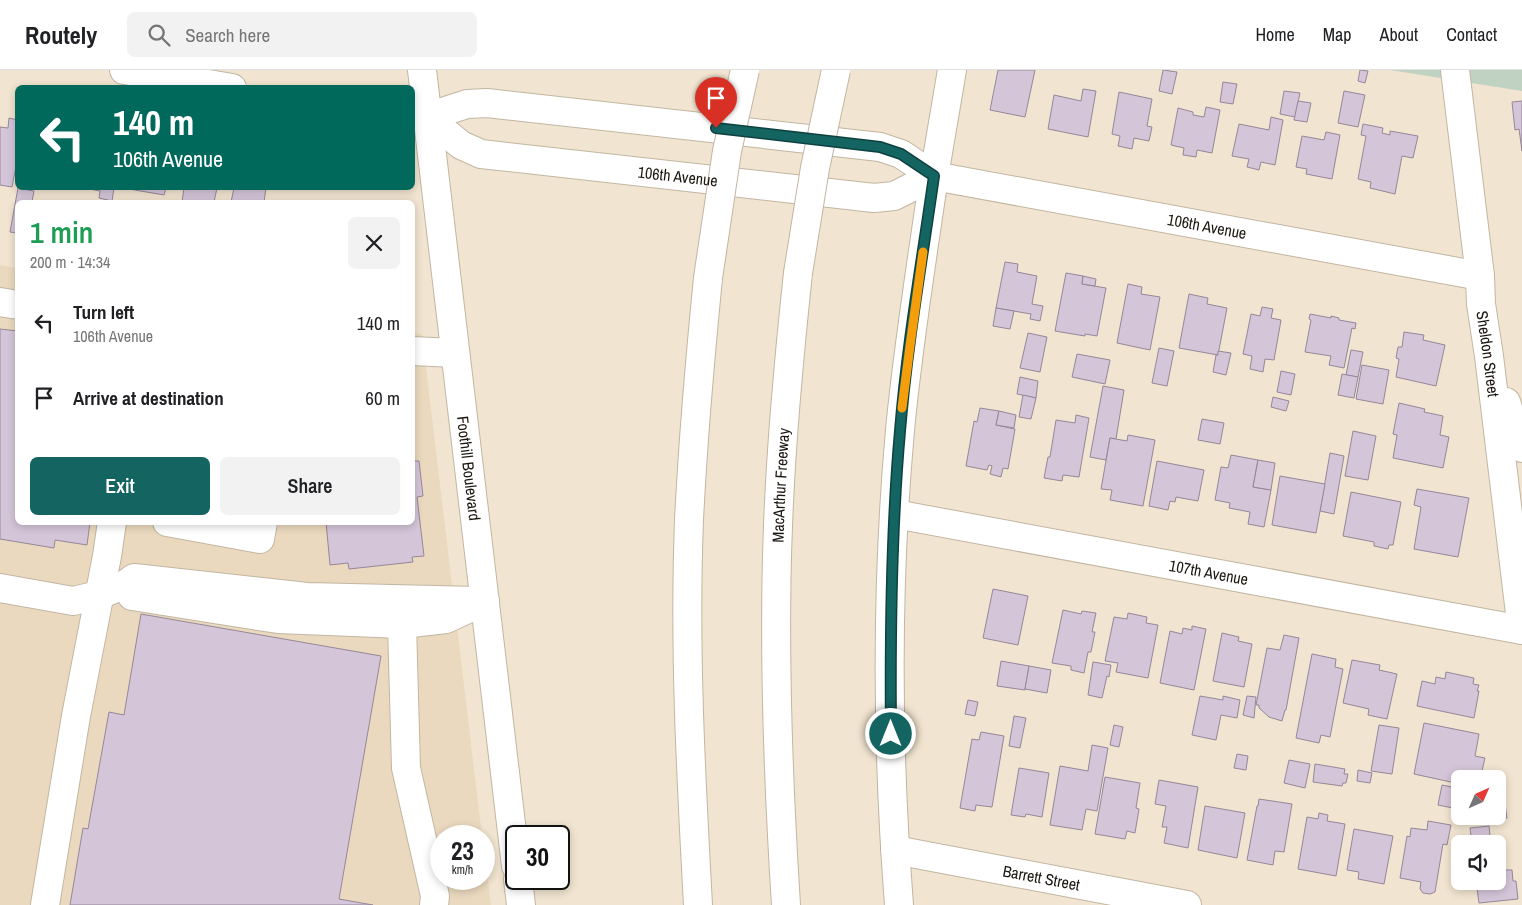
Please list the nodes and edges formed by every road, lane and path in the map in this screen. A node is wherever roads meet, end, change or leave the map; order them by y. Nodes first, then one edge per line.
1 (124, 70) edge
2 (422, 70) edge
3 (745, 70) edge
4 (836, 70) edge
5 (952, 70) edge
6 (1456, 74) edge
7 (214, 85) edge
8 (420, 116) edge
9 (934, 176) junction
10 (1480, 276) junction
11 (0, 302) edge
12 (15, 304) edge
13 (415, 351) edge
14 (455, 353) junction
15 (1489, 356) junction
16 (1522, 448) edge
17 (894, 514) junction
18 (112, 525) edge
19 (185, 525) edge
20 (262, 525) edge
21 (1519, 585) edge
22 (0, 588) edge
23 (129, 590) junction
24 (99, 595) junction
25 (484, 601) junction
26 (402, 624) junction
27 (1522, 630) edge
28 (511, 825) edge
29 (895, 850) junction
30 (519, 890) edge
31 (45, 905) edge
32 (434, 905) edge
33 (521, 905) edge
34 (698, 905) edge
35 (786, 905) edge
36 (899, 905) edge
37 (1187, 905) edge

1 - 7 main road
2 - 8 main road, Foothill Boulevard
3 - 34 main road, bridge
4 - 35 main road, MacArthur Freeway, bridge
5 - 9 main road
6 - 10 main road, Sheldon Street
8 - 9 main road, 106th Avenue
8 - 9 main road, 106th Avenue
8 - 14 main road, Foothill Boulevard
9 - 10 main road, 106th Avenue
9 - 17 main road
10 - 15 main road, Sheldon Street
11 - 12 main road
13 - 14 main road
14 - 25 main road, Foothill Boulevard
15 - 16 main road
15 - 21 main road, Sheldon Street
17 - 27 main road, 107th Avenue
17 - 29 main road
18 - 24 main road
19 - 20 main road
21 - 27 main road, Sheldon Street
22 - 24 main road
23 - 24 main road
23 - 25 main road
23 - 26 main road
24 - 31 main road
25 - 26 main road
25 - 28 main road, Foothill Boulevard
26 - 32 main road
29 - 36 main road
29 - 37 main road, Barrett Street
30 - 33 main road

